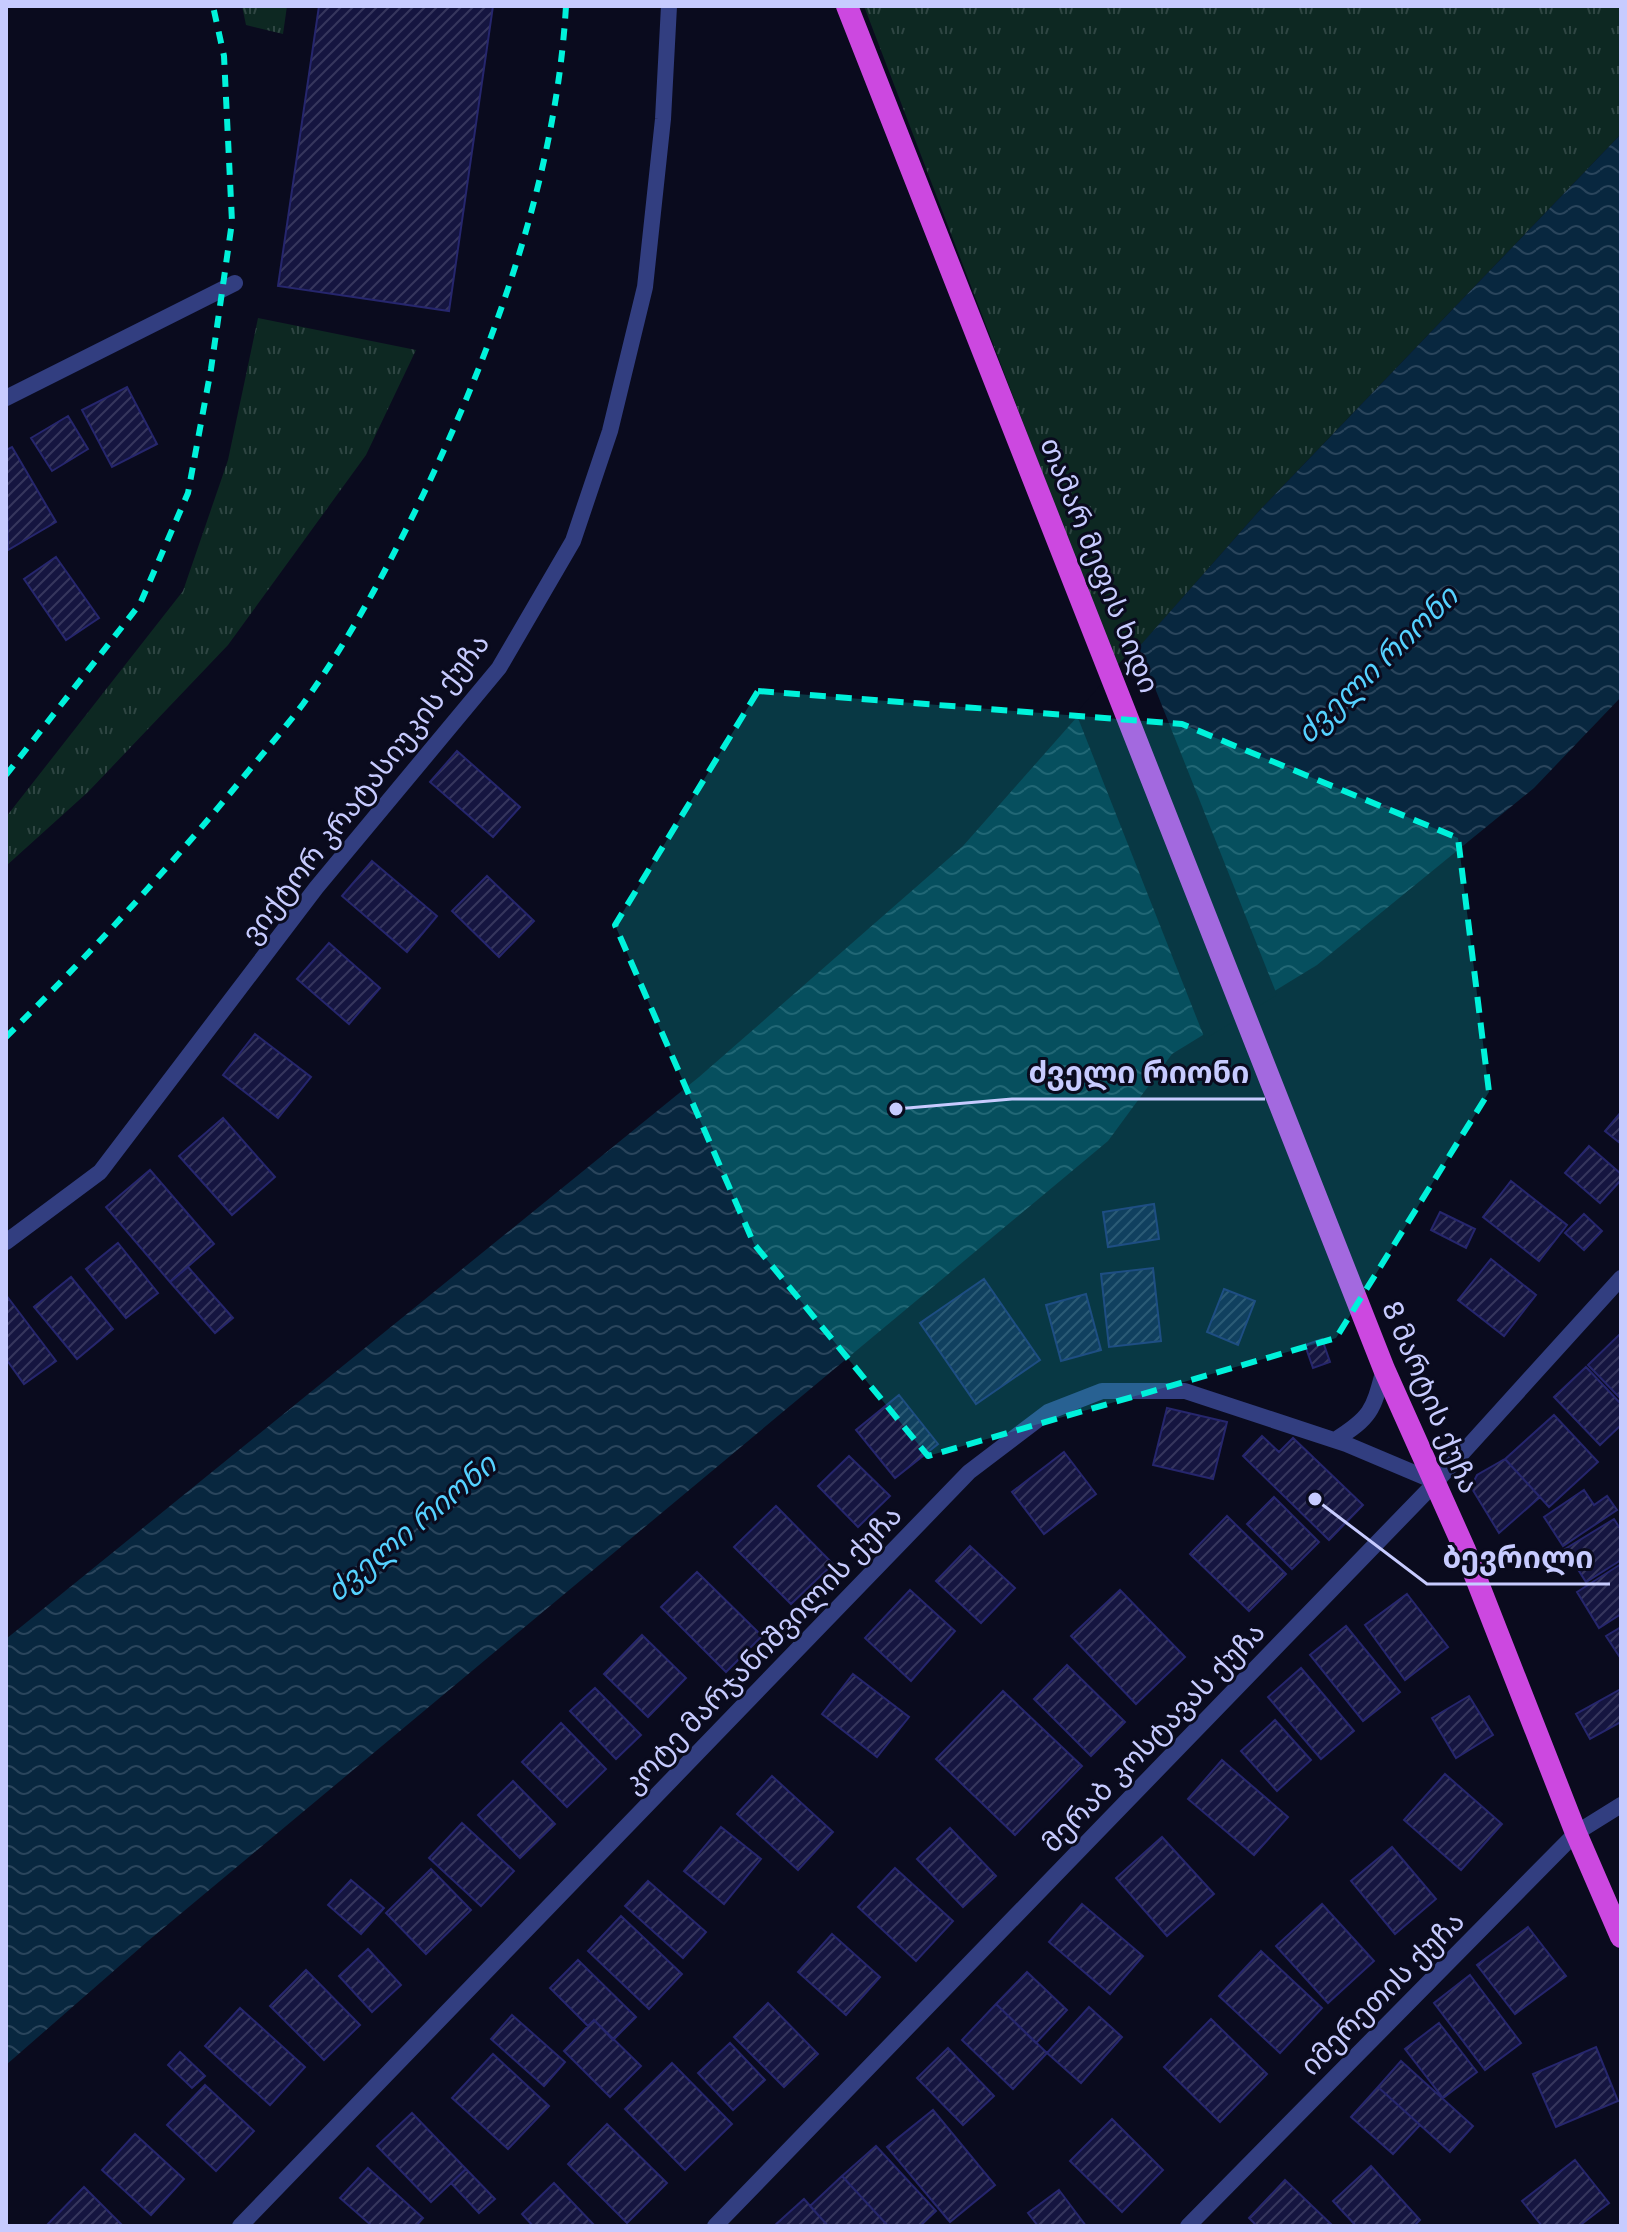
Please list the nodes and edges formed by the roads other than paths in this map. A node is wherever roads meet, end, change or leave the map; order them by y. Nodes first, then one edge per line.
1 (669, 6) edge
2 (847, 6) edge
3 (235, 283) dead end
4 (6, 398) edge
5 (1297, 1146) joint
6 (6, 1242) edge
7 (1621, 1278) edge
8 (1384, 1369) junction
9 (1335, 1440) junction
10 (1436, 1482) junction
11 (1621, 1805) edge
12 (1576, 1833) junction
13 (1621, 1937) edge
14 (240, 2226) edge
15 (715, 2226) edge
16 (1188, 2226) edge

1 - 6 street, ვიქტორ კრატასიუკის ქუჩა
2 - 5 highway, თამარ მეფის ხიდი
3 - 4 street
5 - 8 highway, 8 მარტის ქუჩა
7 - 10 street, მერაბ კოსტავას ქუჩა
8 - 9 street
8 - 10 highway, 8 მარტის ქუჩა
9 - 10 street, კოტე მარჯანიშვილის ქუჩა
9 - 14 street, კოტე მარჯანიშვილის ქუჩა
10 - 12 highway, 8 მარტის ქუჩა
10 - 15 street, მერაბ კოსტავას ქუჩა
11 - 12 street, იმერეთის ქუჩა
12 - 13 highway, 8 მარტის ქუჩა
12 - 16 street, იმერეთის ქუჩა

